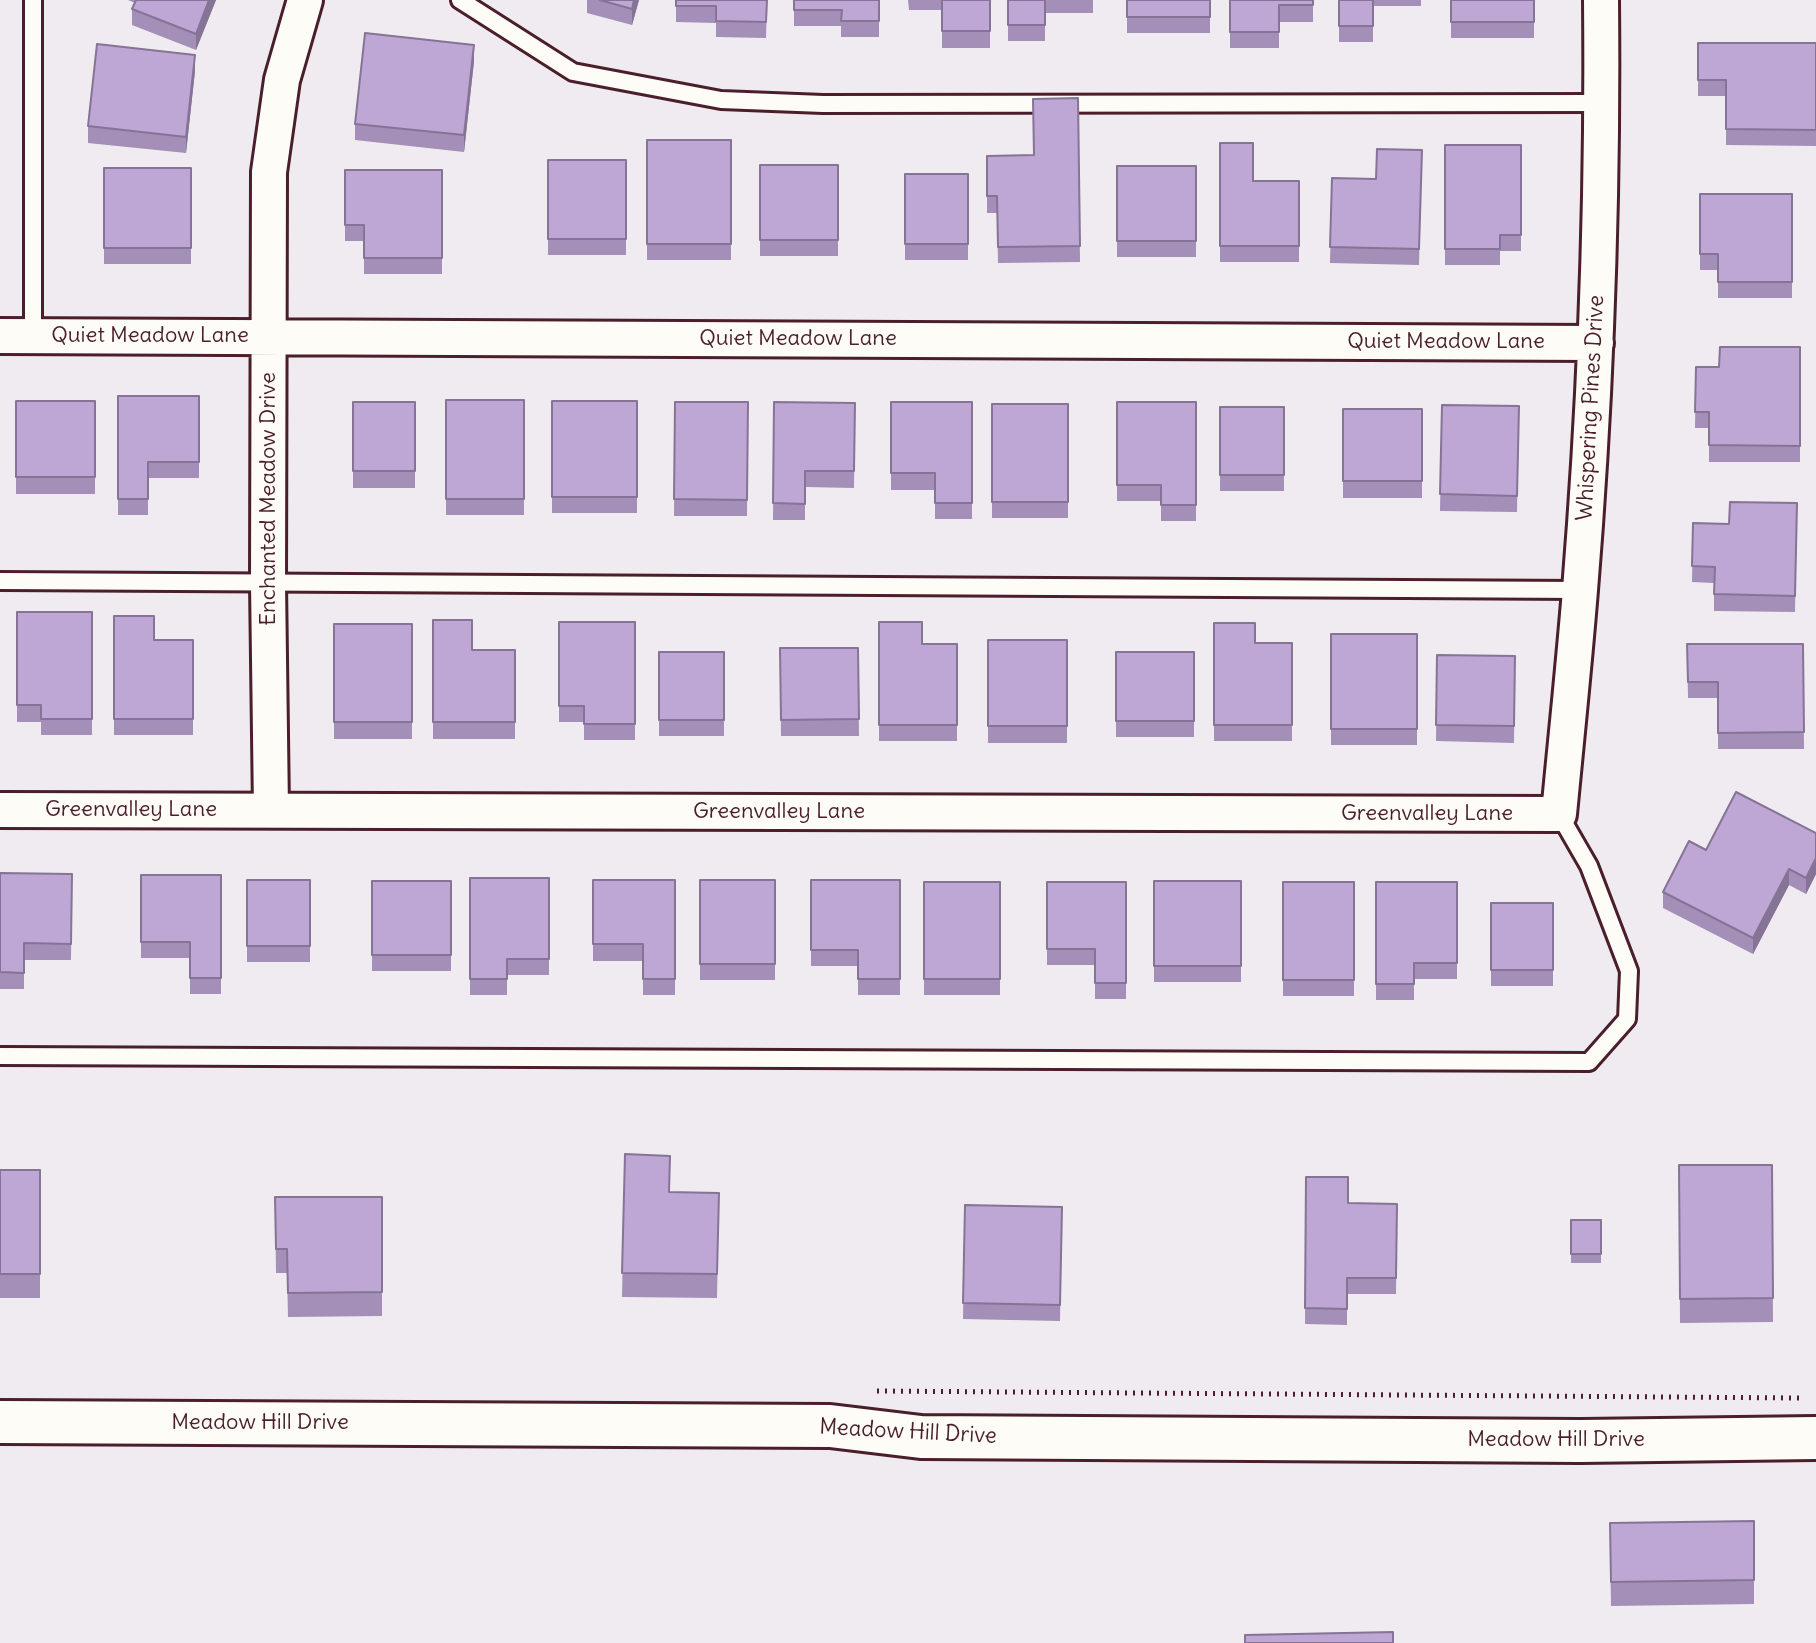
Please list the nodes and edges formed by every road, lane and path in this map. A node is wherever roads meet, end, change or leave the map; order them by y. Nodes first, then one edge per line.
1 (33, 0) edge
2 (305, 0) edge
3 (460, 0) edge
4 (1601, 0) edge
5 (1602, 103) junction
6 (16, 336) edge
7 (269, 337) junction
8 (1596, 343) junction
9 (0, 581) edge
10 (268, 583) junction
11 (1580, 590) junction
12 (0, 810) edge
13 (271, 810) junction
14 (1559, 814) junction
15 (0, 1056) edge
16 (871, 1391) dead end
17 (1810, 1418) edge
18 (0, 1422) edge

1 - 6 lane
2 - 7 street, Enchanted Meadow Drive
3 - 5 lane
4 - 5 street, Whispering Pines Drive
5 - 8 street, Whispering Pines Drive
6 - 7 street, Quiet Meadow Lane
7 - 8 street, Quiet Meadow Lane
7 - 10 street, Enchanted Meadow Drive
8 - 11 street, Whispering Pines Drive
9 - 10 lane
10 - 11 lane
10 - 13 street, Enchanted Meadow Drive
11 - 14 street, Whispering Pines Drive
12 - 13 street, Greenvalley Lane
13 - 14 street, Greenvalley Lane
14 - 15 lane
16 - 17 path
17 - 18 street, Meadow Hill Drive

